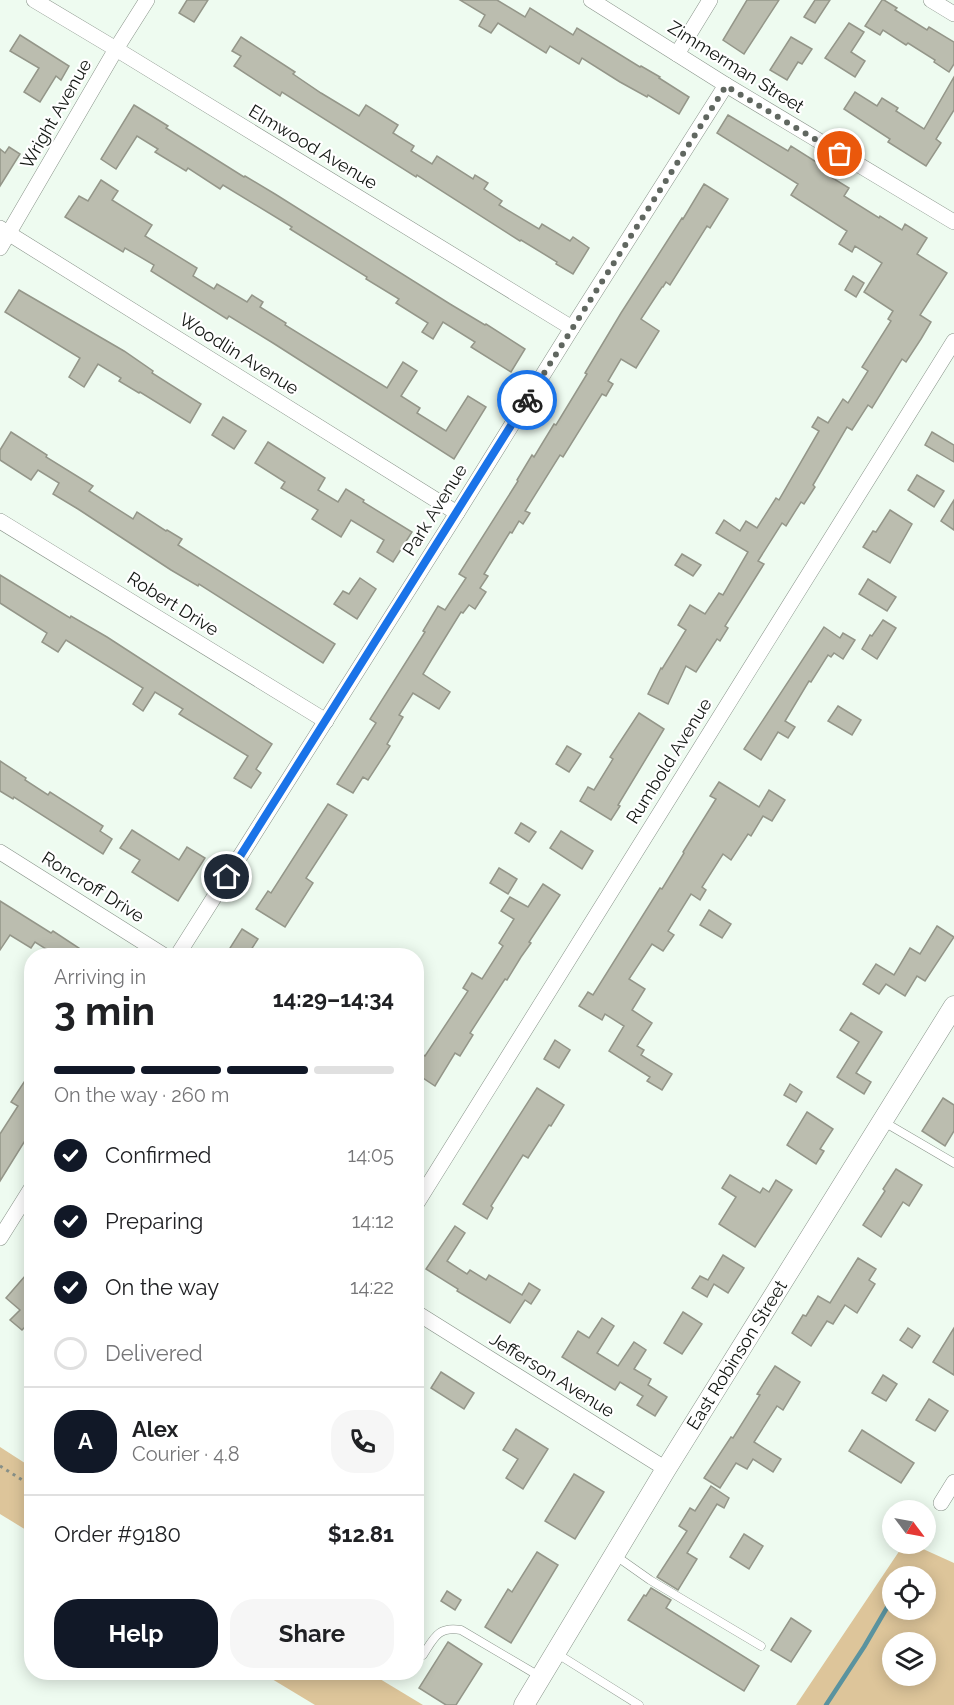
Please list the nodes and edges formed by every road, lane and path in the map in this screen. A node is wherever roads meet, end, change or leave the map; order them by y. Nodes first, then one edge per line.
1 (34, 0) edge
2 (147, 0) edge
3 (591, 0) edge
4 (710, 0) edge
5 (931, 0) edge
6 (954, 14) edge
7 (116, 49) junction
8 (677, 54) junction
9 (726, 86) junction
10 (954, 222) edge
11 (5, 230) edge
12 (0, 248) edge
13 (572, 328) junction
14 (954, 341) edge
15 (457, 513) junction
16 (0, 521) edge
17 (326, 721) junction
18 (0, 852) edge
19 (152, 948) edge
20 (182, 948) edge
21 (954, 1006) edge
22 (883, 1121) junction
23 (954, 1164) edge
24 (424, 1192) edge
25 (24, 1200) edge
26 (0, 1238) edge
27 (424, 1317) edge
28 (0, 1466) edge
29 (666, 1469) junction
30 (24, 1481) edge
31 (954, 1482) edge
32 (941, 1503) dead end
33 (614, 1555) junction
34 (761, 1646) dead end
35 (424, 1653) edge
36 (555, 1653) junction
37 (540, 1677) junction
38 (524, 1705) edge
39 (639, 1705) edge

1 - 7 street, Elmwood Avenue
2 - 7 street, Wright Avenue
3 - 8 street, Zimmerman Street
4 - 8 street
5 - 6 street
7 - 11 street, Wright Avenue
7 - 13 street, Elmwood Avenue
8 - 9 street, Zimmerman Street
9 - 10 street, Zimmerman Street
9 - 13 street, Park Avenue
11 - 12 street, Wright Avenue
11 - 15 street, Woodlin Avenue
13 - 15 street, Park Avenue
14 - 24 street, Rumbold Avenue
15 - 17 street, Park Avenue
16 - 17 street, Robert Drive
17 - 20 street, Park Avenue
18 - 19 street, Roncroff Drive
21 - 22 street, East Robinson Street
22 - 23 lane
22 - 29 street, East Robinson Street
25 - 26 street
27 - 29 street, Jefferson Avenue
28 - 30 path
29 - 33 street, East Robinson Street
31 - 32 street
33 - 34 lane
33 - 36 street, East Robinson Street
35 - 37 lane
36 - 37 street, East Robinson Street
36 - 39 lane
37 - 38 street, East Robinson Street

